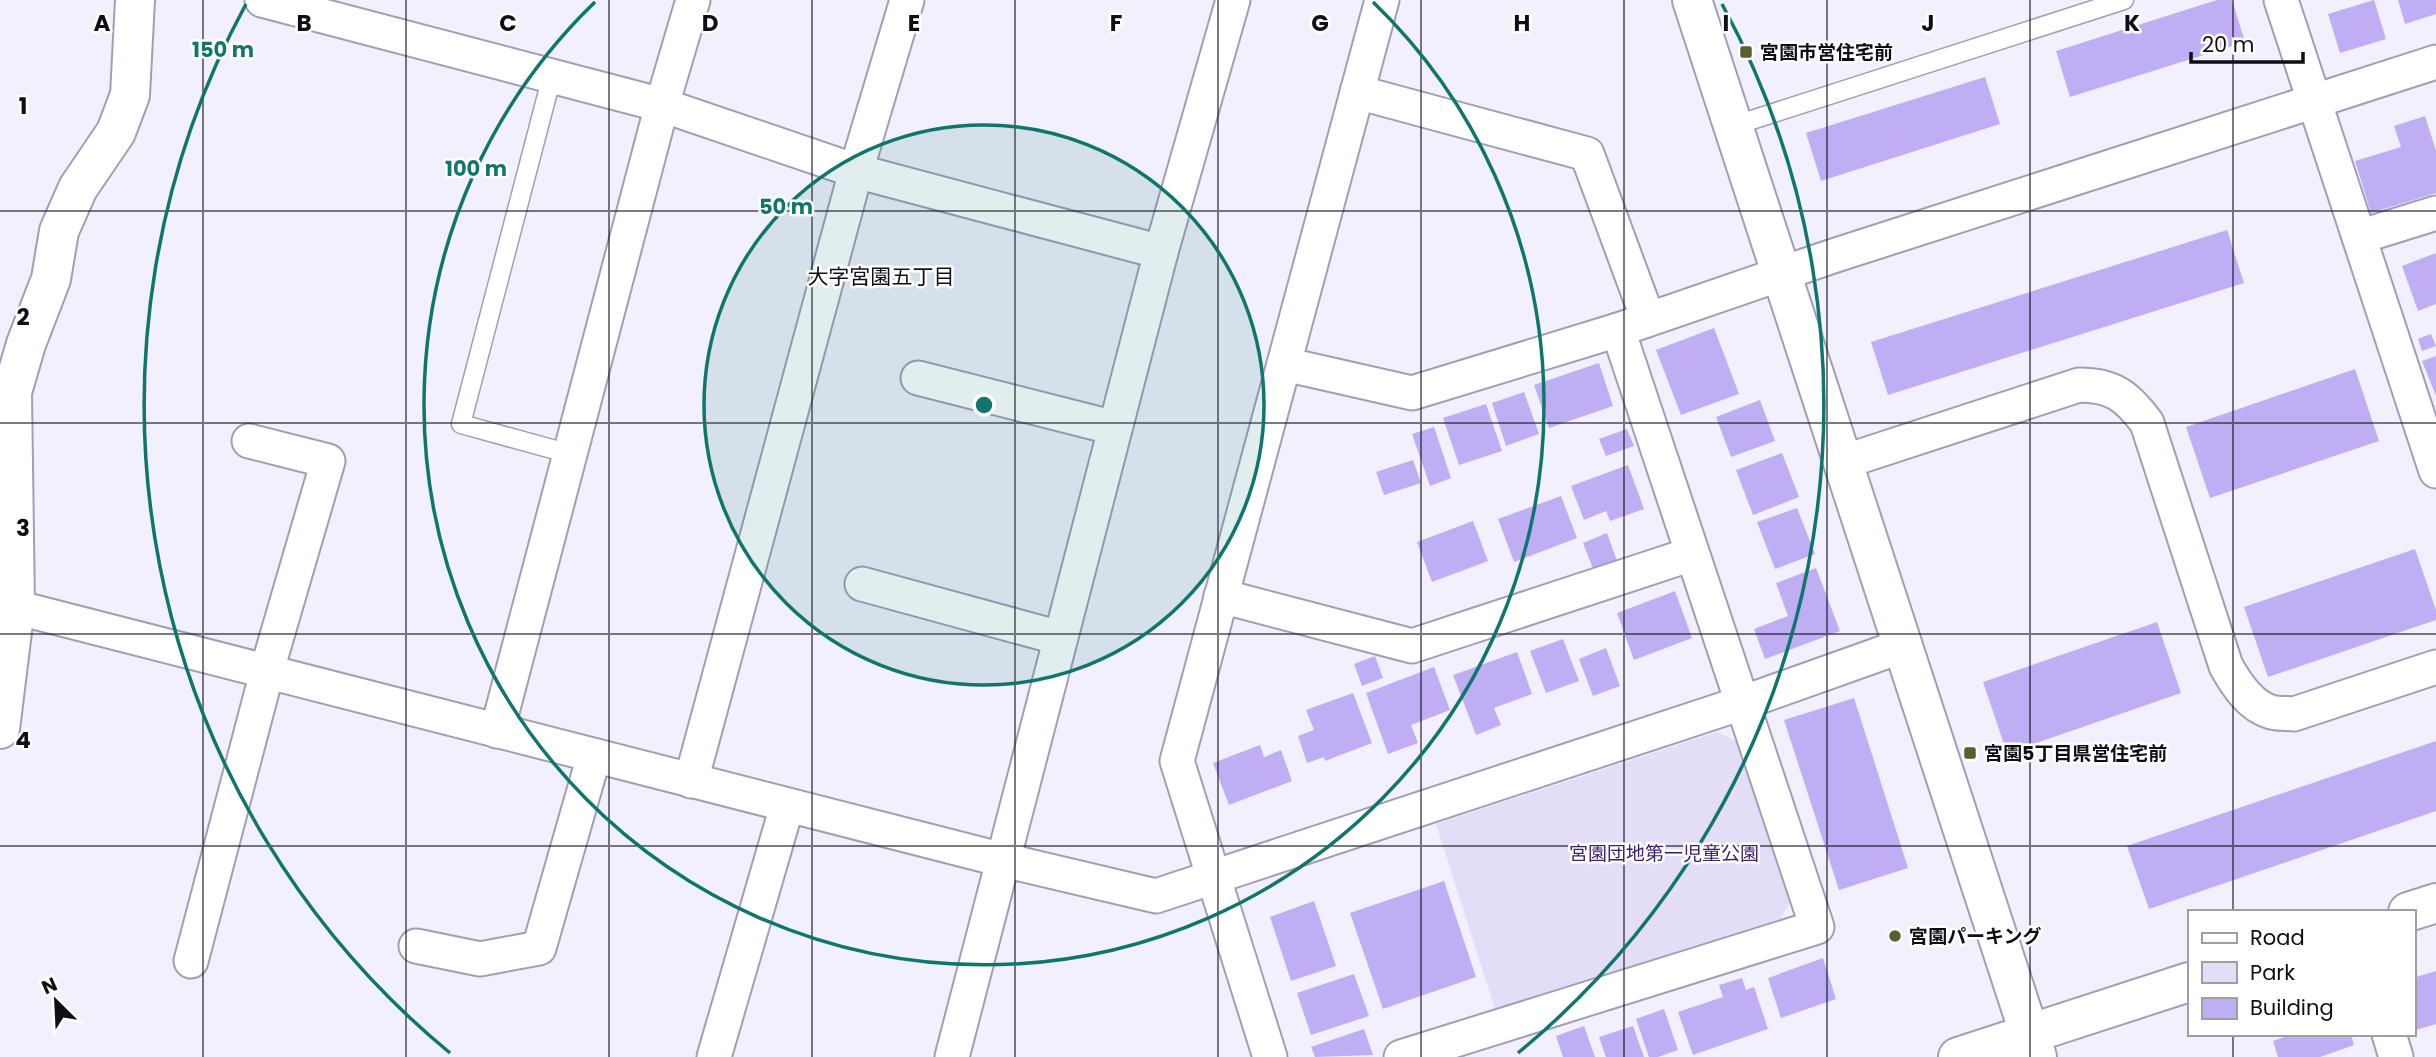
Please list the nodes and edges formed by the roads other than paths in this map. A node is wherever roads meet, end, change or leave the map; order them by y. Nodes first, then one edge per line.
1 (135, 0) edge
2 (262, 0) edge
3 (693, 0) edge
4 (907, 0) edge
5 (1233, 0) edge
6 (1382, 0) edge
7 (1692, 0) edge
8 (2124, 0) edge
9 (2281, 0) edge
10 (372, 13) edge
11 (2436, 62) edge
12 (552, 76) junction
13 (1357, 92) junction
14 (2315, 102) junction
15 (662, 105) junction
16 (1733, 126) junction
17 (856, 171) junction
18 (2436, 213) edge
19 (2359, 237) junction
20 (1161, 252) junction
21 (1781, 273) junction
22 (1633, 324) junction
23 (1284, 364) junction
24 (918, 377) dead end
25 (1115, 428) junction
26 (249, 441) dead end
27 (2433, 453) edge
28 (569, 454) junction
29 (1843, 462) junction
30 (7, 471) edge
31 (1692, 554) junction
32 (862, 584) dead end
33 (1221, 596) junction
34 (15, 607) junction
35 (1060, 638) junction
36 (1902, 646) junction
37 (2436, 667) edge
38 (267, 672) junction
39 (1742, 703) junction
40 (0, 729) edge
41 (496, 731) junction
42 (594, 756) junction
43 (691, 781) junction
44 (788, 806) junction
45 (1003, 860) junction
46 (1213, 877) junction
47 (2436, 902) edge
48 (2414, 910) edge
49 (416, 946) dead end
50 (191, 961) dead end
51 (2188, 982) edge
52 (2390, 1036) edge
53 (2033, 1045) edge
54 (714, 1057) edge
55 (952, 1057) edge
56 (1270, 1057) edge
57 (1401, 1057) edge
58 (1958, 1057) edge
59 (2396, 1057) edge

1 - 30 street
2 - 10 street
3 - 15 street
4 - 17 street
5 - 20 street
6 - 13 street
7 - 16 street
8 - 16 lane
9 - 14 street
10 - 12 street
11 - 14 street
12 - 15 street
12 - 28 lane
13 - 22 street
13 - 23 street
14 - 19 street
14 - 21 street
15 - 17 street
15 - 28 street
16 - 21 street
17 - 20 street
17 - 43 street
18 - 19 street
19 - 27 street
20 - 25 street
21 - 22 street
21 - 29 street
22 - 23 street
22 - 31 street
23 - 33 street
24 - 25 street
25 - 35 street
26 - 38 street
28 - 41 street
29 - 36 street
29 - 37 street
30 - 34 street
31 - 33 street
31 - 39 street
32 - 35 street
33 - 46 street
34 - 38 street
34 - 40 street
35 - 45 street
36 - 39 street
36 - 53 street
38 - 41 street
38 - 50 street
39 - 46 street
39 - 57 street
41 - 42 street
42 - 43 street
42 - 49 street
43 - 44 street
44 - 45 street
44 - 54 street
45 - 46 street
45 - 55 street
46 - 56 street
47 - 48 street
51 - 53 street
52 - 59 street
53 - 58 street

